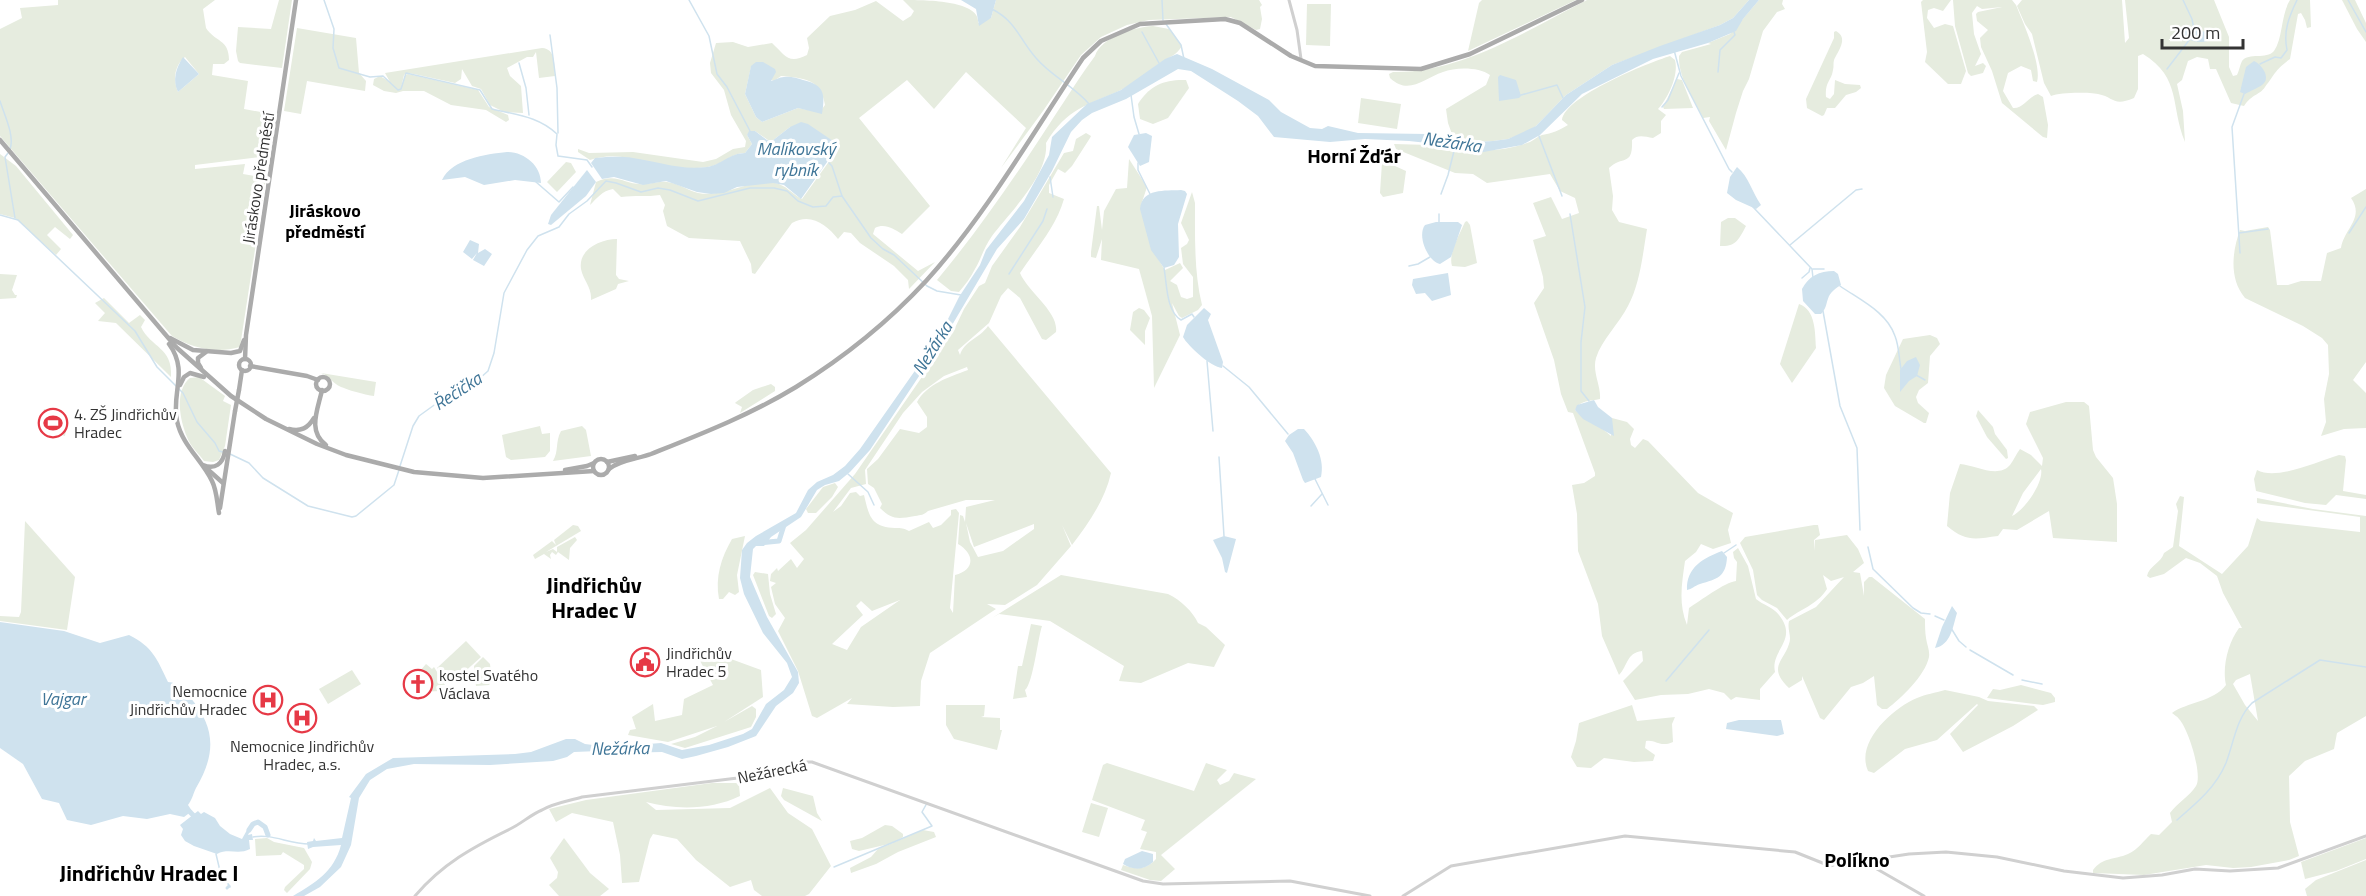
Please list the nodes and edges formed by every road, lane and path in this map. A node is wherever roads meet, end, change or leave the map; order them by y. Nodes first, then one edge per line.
1 (296, 0) edge
2 (1289, 0) edge
3 (1582, 0) edge
4 (1301, 61) junction
5 (0, 142) edge
6 (162, 332) junction
7 (246, 335) junction
8 (209, 351) junction
9 (231, 353) junction
10 (243, 360) junction
11 (250, 366) junction
12 (242, 370) junction
13 (206, 375) junction
14 (212, 380) junction
15 (318, 380) junction
16 (178, 387) junction
17 (322, 390) junction
18 (315, 416) junction
19 (233, 423) junction
20 (280, 426) junction
21 (664, 448) junction
22 (336, 451) junction
23 (595, 462) junction
24 (607, 462) junction
25 (201, 463) junction
26 (609, 469) junction
27 (594, 471) junction
28 (553, 473) junction
29 (212, 480) junction
30 (223, 483) junction
31 (2366, 836) edge
32 (1863, 861) junction
33 (415, 896) edge
34 (1370, 896) edge
35 (1403, 896) edge
36 (1924, 896) edge

1 - 7 main road, Jiráskovo předměstí
2 - 4 street
3 - 4 main road
4 - 21 main road
5 - 6 main road
6 - 8 main road
6 - 13 main road
6 - 16 main road
7 - 9 main road
7 - 10 main road, Jiráskovo předměstí
8 - 9 main road
8 - 13 main road
9 - 10 main road
10 - 11 main road
10 - 12 main road
11 - 12 main road
11 - 15 main road
12 - 19 main road, bridge
13 - 14 main road
14 - 16 main road
14 - 20 main road
15 - 17 main road
15 - 17 main road
16 - 25 main road
17 - 18 main road
18 - 20 main road
18 - 22 main road
19 - 25 main road
19 - 30 main road
20 - 22 main road
21 - 24 main road
21 - 26 main road
22 - 28 main road
23 - 24 main road
23 - 27 main road
23 - 28 main road
24 - 26 main road
25 - 29 main road
25 - 30 main road
26 - 27 main road
27 - 28 main road
29 - 30 main road
29 - 30 main road
31 - 32 street
32 - 35 street
32 - 36 street
33 - 34 street, Nežárecká

